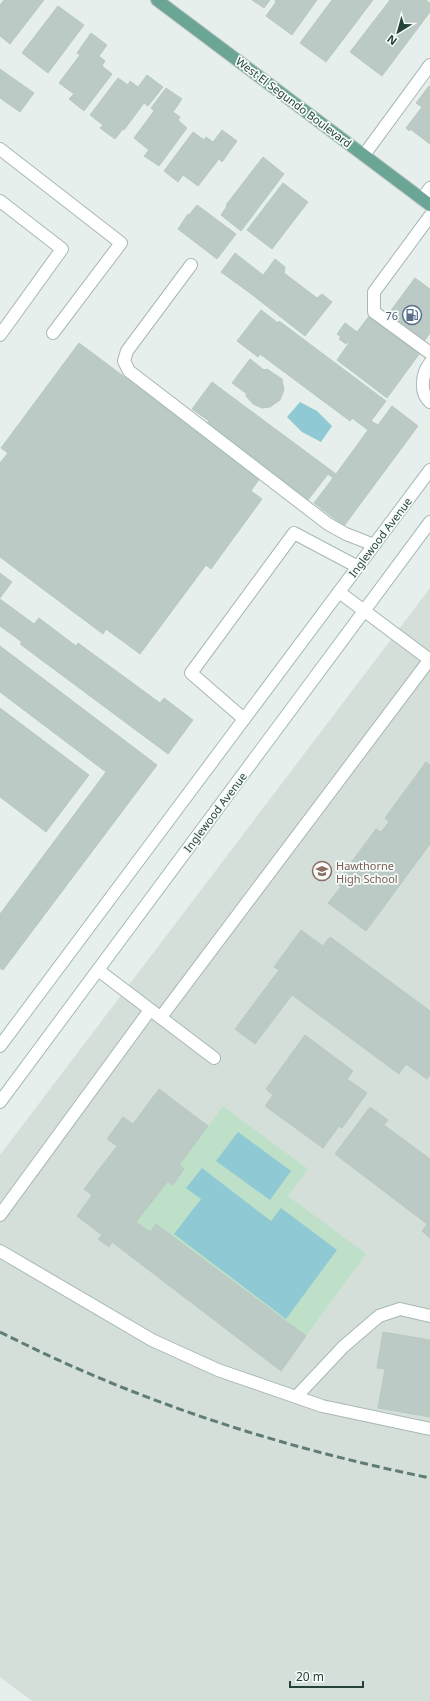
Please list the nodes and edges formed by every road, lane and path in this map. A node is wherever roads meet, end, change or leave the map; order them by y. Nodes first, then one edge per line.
1 (157, 0) edge
2 (430, 65) edge
3 (0, 149) edge
4 (364, 155) junction
5 (430, 188) edge
6 (0, 201) edge
7 (426, 202) edge
8 (430, 216) edge
9 (191, 266) dead end
10 (53, 333) dead end
11 (0, 335) edge
12 (430, 353) edge
13 (430, 363) edge
14 (430, 402) edge
15 (430, 470) edge
16 (430, 522) edge
17 (374, 545) junction
18 (358, 567) junction
19 (339, 592) junction
20 (364, 611) junction
21 (430, 659) edge
22 (244, 719) junction
23 (98, 970) junction
24 (150, 1010) junction
25 (161, 1017) junction
26 (0, 1046) edge
27 (214, 1058) dead end
28 (0, 1102) edge
29 (0, 1215) edge
30 (0, 1252) edge
31 (430, 1316) edge
32 (296, 1397) junction
33 (430, 1429) edge

1 - 4 main road, West El Segundo Boulevard
2 - 4 main road
3 - 10 main road
4 - 7 main road, West El Segundo Boulevard
5 - 7 main road
6 - 11 main road
8 - 12 main road
9 - 17 main road
13 - 14 main road
15 - 17 main road, Inglewood Avenue
16 - 20 main road, Inglewood Avenue
17 - 18 main road, Inglewood Avenue
18 - 19 main road, Inglewood Avenue
18 - 22 main road
19 - 20 main road
19 - 22 main road, Inglewood Avenue
20 - 21 main road
20 - 23 main road, Inglewood Avenue
21 - 25 main road
22 - 26 main road, Inglewood Avenue
23 - 24 main road
23 - 28 main road, Inglewood Avenue
24 - 25 main road
24 - 29 main road
25 - 27 main road
30 - 32 main road
31 - 32 main road
32 - 33 main road

